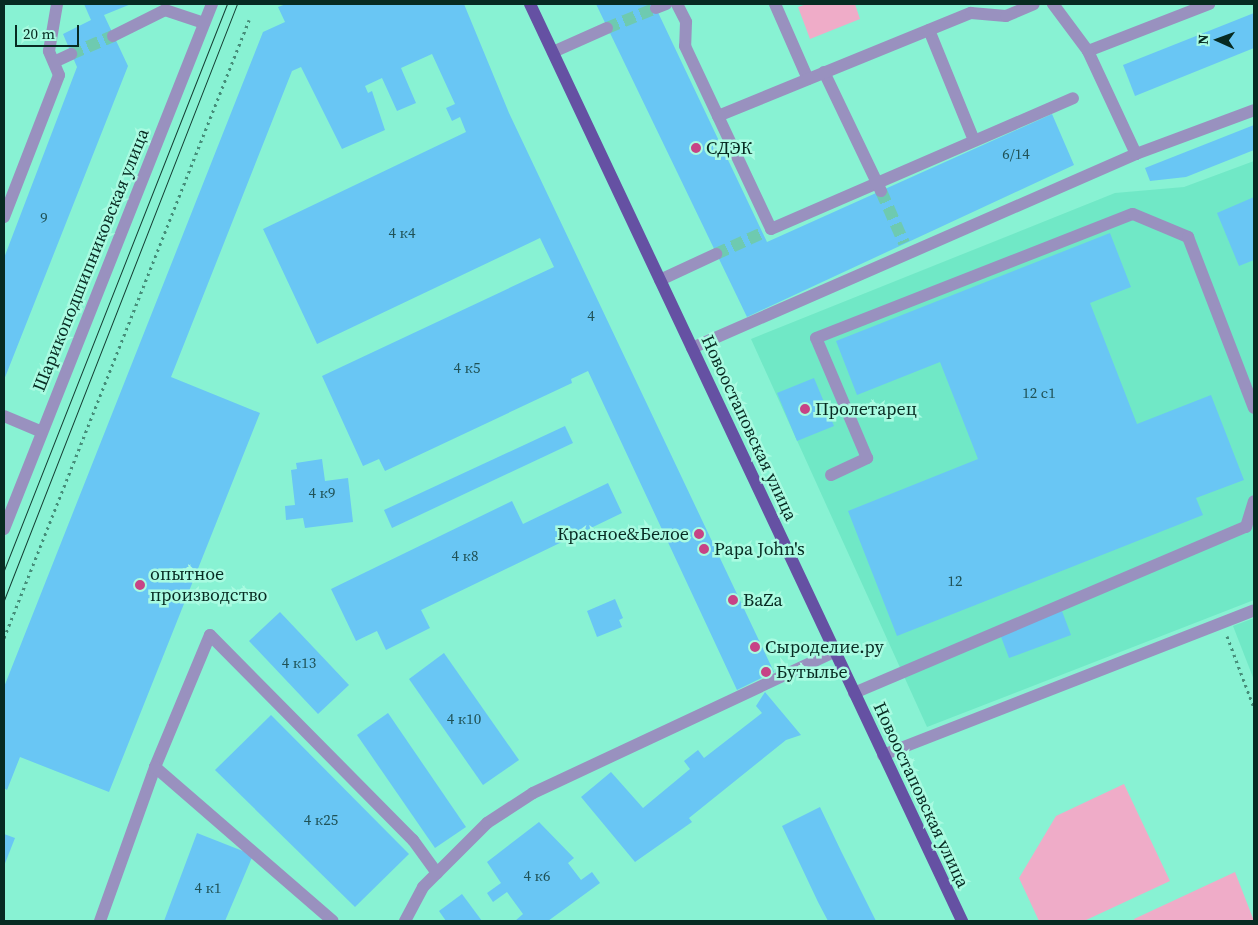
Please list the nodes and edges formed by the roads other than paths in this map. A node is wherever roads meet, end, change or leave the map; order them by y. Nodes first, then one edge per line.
1 (57, 4) edge
2 (212, 4) edge
3 (530, 4) edge
4 (677, 4) edge
5 (774, 4) edge
6 (1034, 4) edge
7 (1053, 4) edge
8 (1209, 4) edge
9 (204, 23) junction
10 (607, 28) tunnel mouth
11 (929, 30) junction
12 (113, 36) tunnel mouth
13 (1088, 51) junction
14 (553, 52) junction
15 (71, 54) tunnel mouth
16 (54, 62) junction
17 (824, 72) junction
18 (808, 79) junction
19 (1073, 98) dead end
20 (1254, 110) edge
21 (718, 116) junction
22 (974, 140) junction
23 (1136, 154) junction
24 (879, 187) junction
25 (4, 217) edge
26 (716, 254) tunnel mouth
27 (660, 280) junction
28 (692, 348) junction
29 (1254, 408) edge
30 (4, 416) edge
31 (42, 432) junction
32 (831, 475) dead end
33 (1254, 501) edge
34 (4, 529) edge
35 (1254, 610) edge
36 (834, 652) junction
37 (854, 693) junction
38 (883, 755) junction
39 (155, 766) junction
40 (437, 873) junction
41 (100, 921) edge
42 (332, 921) edge
43 (405, 921) edge
44 (962, 921) edge

1 - 16 street
2 - 9 street, Шарикоподшипниковская улица
3 - 14 main road, Новоостаповская улица
4 - 21 street
5 - 18 street
6 - 11 street
7 - 13 street
8 - 13 street
9 - 12 street
9 - 31 street, Шарикоподшипниковская улица
10 - 14 street
11 - 17 street
11 - 22 street
13 - 23 street
14 - 27 main road, Новоостаповская улица
15 - 16 street
16 - 25 street
17 - 18 street
17 - 24 street
18 - 21 street
19 - 22 street
20 - 23 street
21 - 24 street
22 - 24 street
23 - 28 street
26 - 27 street
27 - 28 main road, Новоостаповская улица
28 - 36 main road, Новоостаповская улица
29 - 32 street
30 - 31 street
31 - 34 street, Шарикоподшипниковская улица
33 - 37 street
35 - 38 street
36 - 37 main road, Новоостаповская улица
36 - 40 street
37 - 38 main road, Новоостаповская улица
38 - 44 main road, Новоостаповская улица
39 - 40 street
39 - 41 street
39 - 42 street
40 - 43 street

